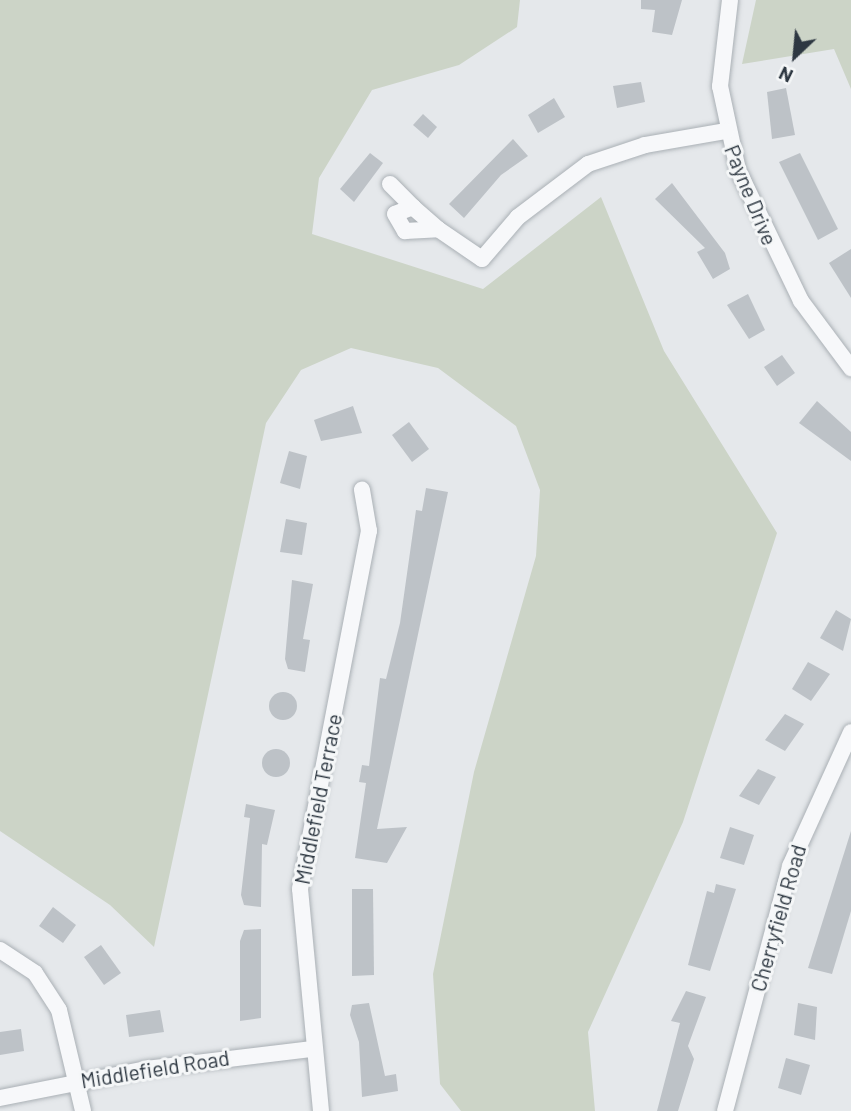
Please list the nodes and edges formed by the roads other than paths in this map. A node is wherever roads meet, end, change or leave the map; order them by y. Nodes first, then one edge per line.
1 (730, 0) edge
2 (726, 131) junction
3 (390, 184) dead end
4 (413, 206) junction
5 (438, 229) junction
6 (851, 368) edge
7 (362, 490) dead end
8 (851, 732) edge
9 (0, 950) edge
10 (311, 1049) junction
11 (78, 1080) junction
12 (0, 1098) edge
13 (83, 1111) edge
14 (321, 1111) edge
15 (725, 1111) edge

1 - 2 street, Payne Drive
2 - 5 street
2 - 6 street, Payne Drive
3 - 4 street
4 - 5 street
4 - 5 street
7 - 10 street, Middlefield Terrace
8 - 15 street, Cherryfield Road
9 - 11 street
10 - 11 street, Middlefield Road
10 - 14 street, Middlefield Terrace
11 - 12 street, Middlefield Road
11 - 13 street

